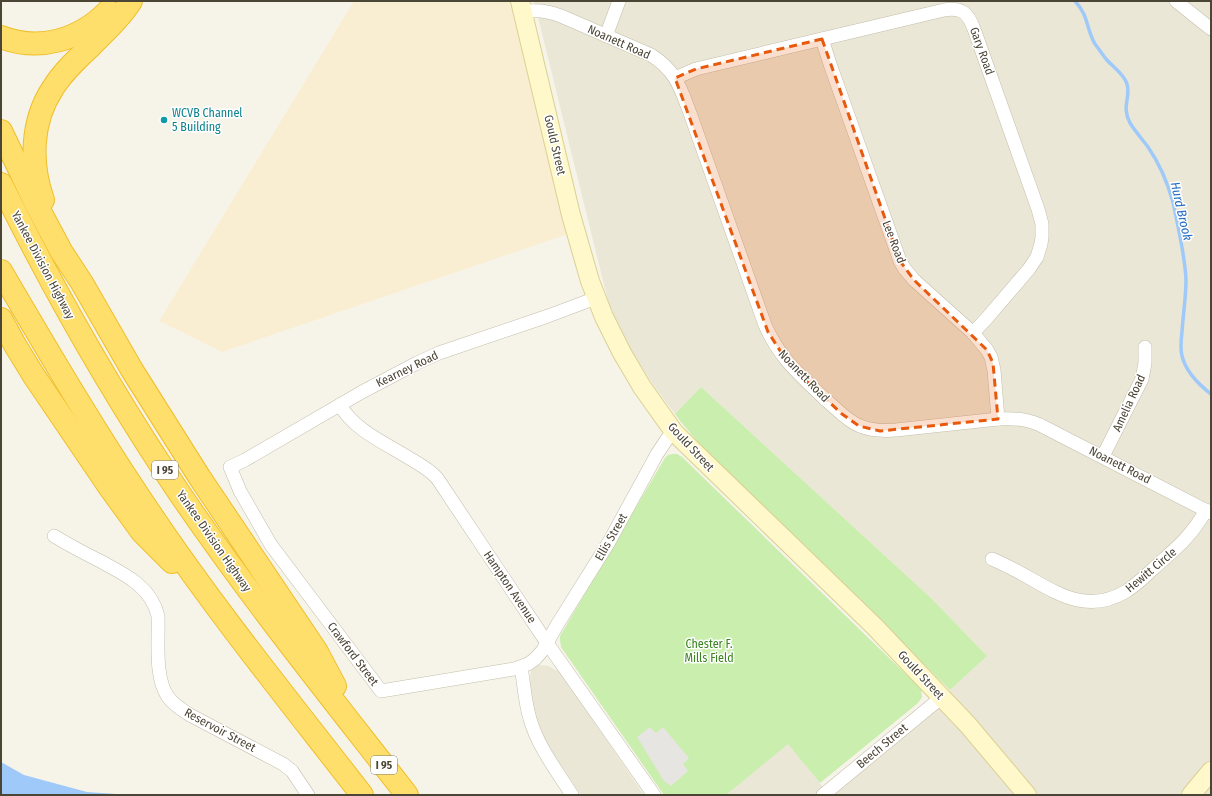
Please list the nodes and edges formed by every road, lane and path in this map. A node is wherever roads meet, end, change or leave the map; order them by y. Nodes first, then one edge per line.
1 (116, 1) edge
2 (131, 1) edge
3 (619, 1) edge
4 (1176, 1) edge
5 (522, 7) edge
6 (1211, 29) edge
7 (606, 36) junction
8 (1, 38) edge
9 (822, 39) junction
10 (675, 78) junction
11 (1, 131) edge
12 (1, 184) edge
13 (1, 271) edge
14 (82, 283) junction
15 (596, 298) junction
16 (1, 319) edge
17 (1, 327) edge
18 (973, 333) junction
19 (15, 345) junction
20 (1145, 347) dead end
21 (340, 405) junction
22 (998, 419) junction
23 (674, 432) junction
24 (1103, 456) junction
25 (230, 467) joint
26 (1209, 512) edge
27 (54, 536) dead end
28 (992, 559) dead end
29 (214, 603) junction
30 (547, 643) junction
31 (522, 667) junction
32 (942, 697) junction
33 (361, 735) junction
34 (1211, 771) edge
35 (1022, 793) edge
36 (308, 795) edge
37 (362, 795) edge
38 (407, 795) edge
39 (572, 795) edge
40 (654, 795) edge
41 (823, 795) edge
42 (1191, 795) edge

1 - 8 highway
2 - 14 highway
3 - 7 street
4 - 6 street
5 - 7 street, Noanett Road
5 - 15 main road, Gould Street
7 - 10 street, Noanett Road
9 - 10 street, Gary Road
9 - 18 street, Lee Road
9 - 18 street, Gary Road
10 - 22 street, Noanett Road
11 - 14 highway
12 - 33 highway, Yankee Division Highway / I 95
13 - 29 highway
14 - 33 highway
15 - 21 street, Kearney Road
15 - 23 main road, Gould Street
16 - 19 highway
17 - 19 highway
18 - 22 street, Lee Road
19 - 29 highway
20 - 24 street, Amelia Road
21 - 25 street, Kearney Road
21 - 30 street, Hampton Avenue
22 - 24 street, Noanett Road
23 - 30 street, Ellis Street
23 - 32 main road, Gould Street
24 - 26 street, Noanett Road
25 - 31 street, Crawford Street
26 - 28 street, Hewitt Circle
27 - 36 street, Reservoir Street
29 - 37 highway
30 - 31 street, Crawford Street
30 - 40 street, Hampton Avenue
31 - 39 street
32 - 35 main road, Gould Street
32 - 41 street, Beech Street
33 - 38 highway, Yankee Division Highway / I 95
34 - 42 main road

